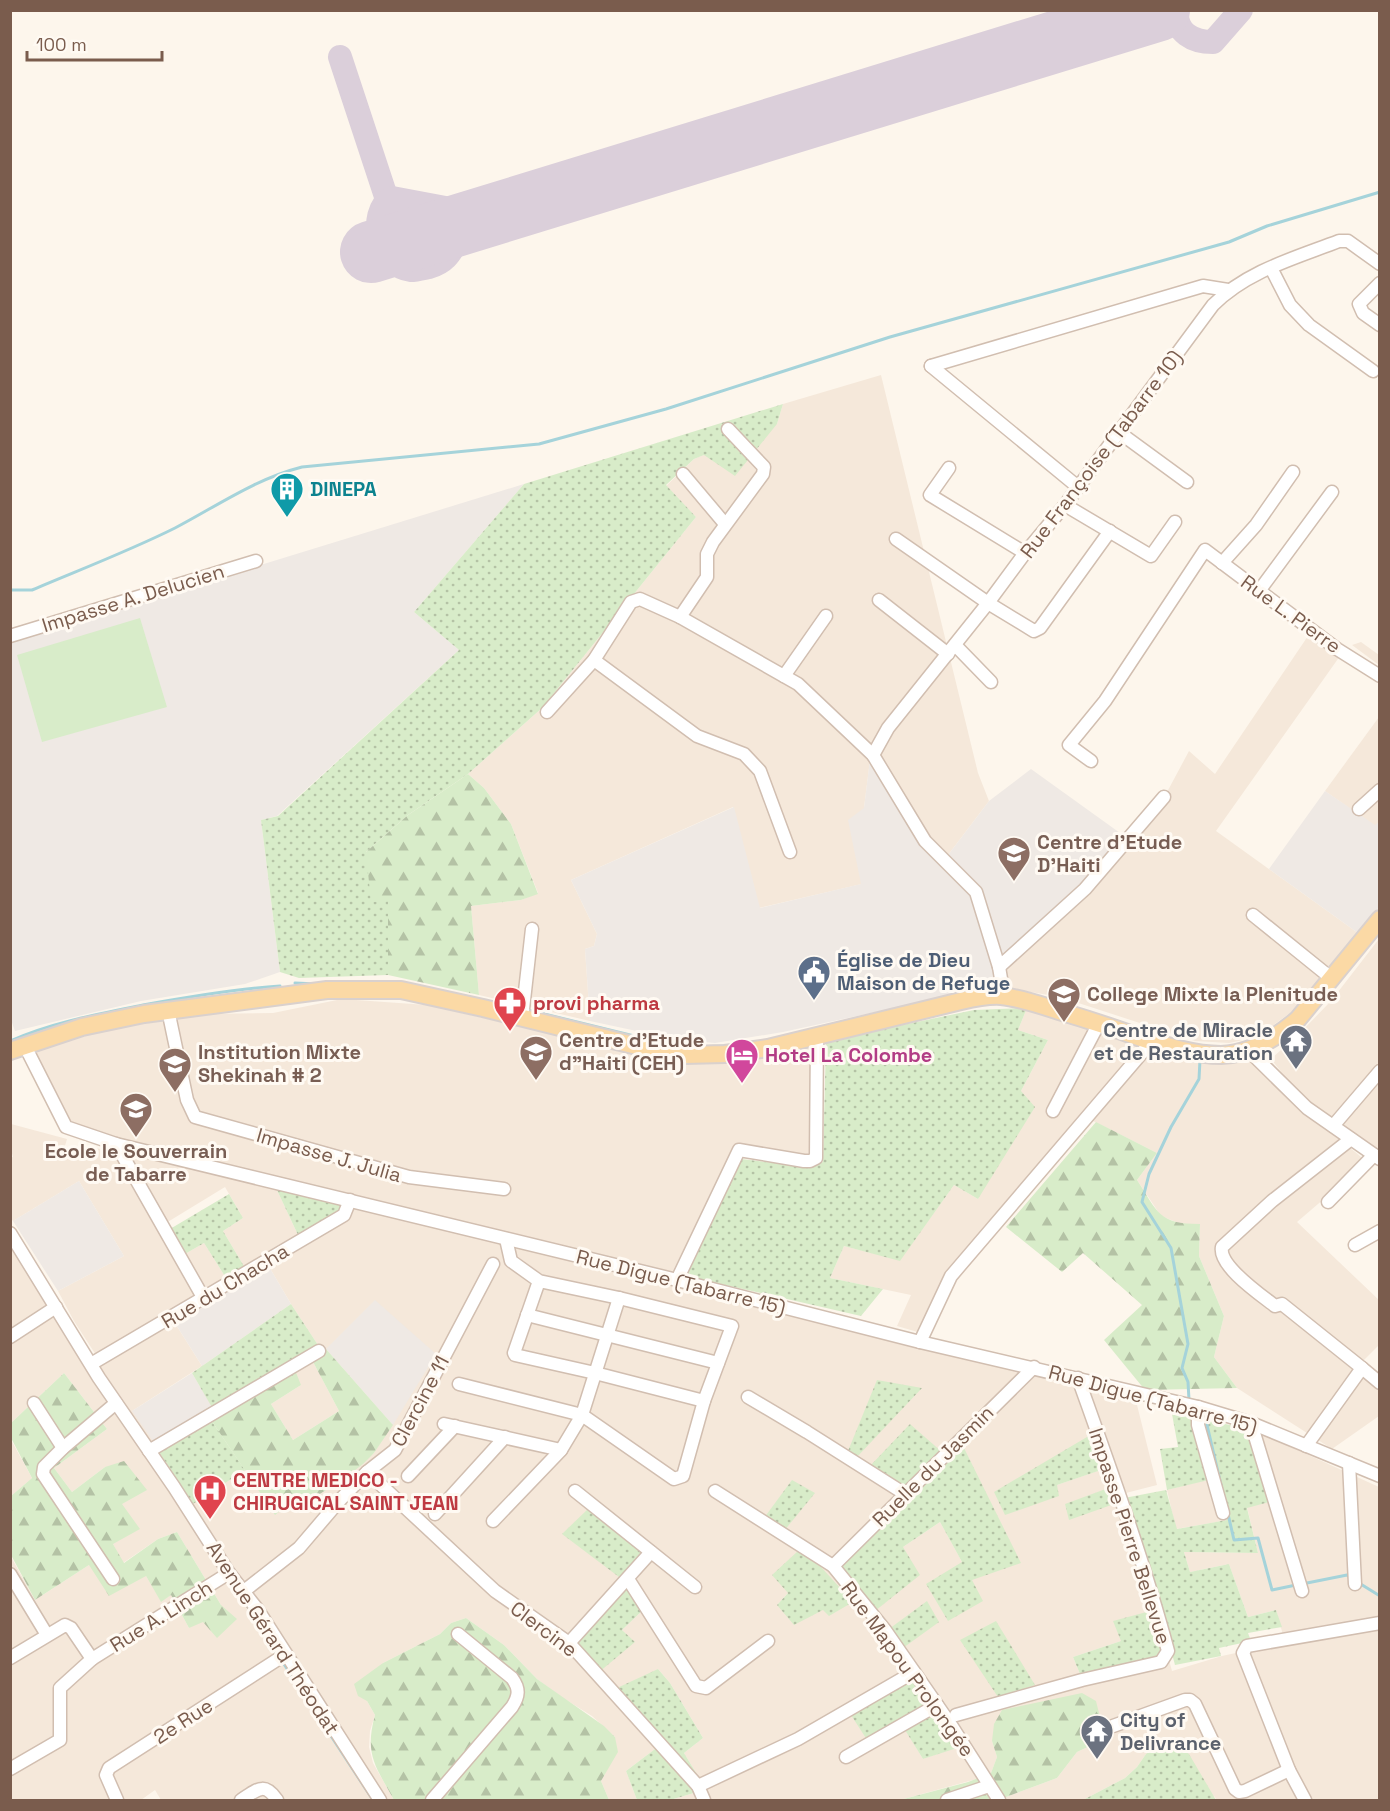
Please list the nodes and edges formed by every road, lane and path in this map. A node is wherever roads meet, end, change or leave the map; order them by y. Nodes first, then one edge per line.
1 (1380, 264) edge
2 (1271, 268) junction
3 (1380, 283) edge
4 (1228, 290) junction
5 (1380, 324) edge
6 (1373, 371) dead end
7 (728, 429) dead end
8 (1120, 433) junction
9 (949, 468) dead end
10 (1293, 472) dead end
11 (683, 474) dead end
12 (1187, 482) dead end
13 (1078, 487) junction
14 (1332, 492) dead end
15 (1065, 505) junction
16 (1175, 522) dead end
17 (725, 524) junction
18 (1110, 531) junction
19 (896, 539) dead end
20 (1025, 553) junction
21 (256, 561) dead end
22 (1222, 564) junction
23 (1259, 591) junction
24 (879, 600) dead end
25 (988, 603) junction
26 (826, 616) dead end
27 (680, 617) junction
28 (10, 636) edge
29 (952, 650) junction
30 (594, 660) junction
31 (784, 676) junction
32 (1380, 676) edge
33 (991, 682) dead end
34 (547, 712) dead end
35 (873, 755) junction
36 (1091, 761) dead end
37 (1380, 790) edge
38 (1164, 796) dead end
39 (1359, 809) dead end
40 (790, 852) dead end
41 (1253, 915) dead end
42 (1380, 919) edge
43 (532, 929) dead end
44 (999, 967) junction
45 (1331, 978) junction
46 (1004, 996) junction
47 (168, 1010) junction
48 (522, 1018) junction
49 (1099, 1023) junction
50 (817, 1035) junction
51 (1152, 1041) junction
52 (18, 1048) edge
53 (1248, 1050) junction
54 (1380, 1071) edge
55 (1053, 1111) dead end
56 (1333, 1126) junction
57 (1351, 1139) junction
58 (116, 1144) junction
59 (1377, 1157) edge
60 (504, 1189) dead end
61 (350, 1200) junction
62 (1328, 1202) dead end
63 (1380, 1231) edge
64 (10, 1233) edge
65 (506, 1239) junction
66 (1355, 1245) dead end
67 (493, 1264) dead end
68 (677, 1280) junction
69 (538, 1281) junction
70 (619, 1298) junction
71 (204, 1299) junction
72 (52, 1309) junction
73 (527, 1316) junction
74 (607, 1336) junction
75 (10, 1337) edge
76 (920, 1342) junction
77 (319, 1351) dead end
78 (718, 1363) junction
79 (91, 1364) junction
80 (1034, 1367) junction
81 (1362, 1368) junction
82 (595, 1373) junction
83 (1078, 1378) junction
84 (1380, 1383) edge
85 (459, 1384) dead end
86 (748, 1397) dead end
87 (704, 1401) junction
88 (34, 1403) dead end
89 (116, 1403) junction
90 (1202, 1408) junction
91 (582, 1415) junction
92 (1251, 1423) junction
93 (505, 1437) junction
94 (1306, 1446) junction
95 (63, 1448) junction
96 (561, 1450) junction
97 (149, 1451) junction
98 (1349, 1463) junction
99 (367, 1472) junction
100 (408, 1476) dead end
101 (1380, 1476) edge
102 (575, 1491) dead end
103 (715, 1491) dead end
104 (905, 1494) junction
105 (1223, 1513) dead end
106 (435, 1514) dead end
107 (493, 1521) dead end
108 (651, 1552) junction
109 (833, 1566) junction
110 (10, 1574) edge
111 (228, 1574) junction
112 (113, 1579) dead end
113 (628, 1579) junction
114 (1355, 1584) dead end
115 (695, 1587) dead end
116 (244, 1591) junction
117 (1302, 1591) dead end
118 (1380, 1623) edge
119 (458, 1634) dead end
120 (47, 1635) junction
121 (768, 1641) dead end
122 (569, 1643) junction
123 (286, 1654) junction
124 (10, 1658) edge
125 (92, 1659) junction
126 (914, 1672) junction
127 (938, 1705) junction
128 (956, 1715) dead end
129 (1113, 1726) dead end
130 (846, 1757) dead end
131 (10, 1769) edge
132 (1289, 1770) junction
133 (698, 1786) junction
134 (989, 1786) junction
135 (117, 1800) edge
136 (241, 1800) edge
137 (277, 1800) edge
138 (380, 1800) edge
139 (432, 1800) edge
140 (704, 1800) edge
141 (947, 1800) edge
142 (999, 1800) edge
143 (1305, 1800) edge

1 - 2 street, Rue Françoise (Tabarre 10)
2 - 4 street, Rue Françoise (Tabarre 10)
2 - 6 street
3 - 5 street
4 - 8 street, Rue Françoise (Tabarre 10)
4 - 13 street
7 - 17 street
8 - 12 street
8 - 13 street, Rue Françoise (Tabarre 10)
9 - 20 street
10 - 22 street
11 - 17 street
13 - 15 street, Rue Françoise (Tabarre 10)
14 - 23 street
15 - 18 street
15 - 20 street, Rue Françoise (Tabarre 10)
16 - 18 street
17 - 27 street
18 - 25 street
19 - 25 street
20 - 25 street, Rue Françoise (Tabarre 10)
21 - 28 street, Impasse A. Delucien
22 - 23 street, Rue L. Pierre
22 - 36 street, Rue L. Pierre
23 - 32 street, Rue L. Pierre
24 - 29 street
25 - 29 street, Rue Françoise (Tabarre 10)
26 - 31 street
27 - 30 street
27 - 31 street
29 - 33 street
29 - 35 street, Rue Françoise (Tabarre 10)
30 - 34 street
30 - 40 street
31 - 35 street
35 - 44 street
37 - 39 street
38 - 44 street
41 - 45 street
42 - 45 main road
43 - 48 street
44 - 46 street
45 - 53 main road
46 - 49 main road
46 - 50 main road
47 - 48 main road
47 - 52 main road
47 - 60 street, Impasse J. Julia
48 - 50 main road
49 - 51 main road
49 - 55 street
50 - 68 street
51 - 53 main road
51 - 76 street
52 - 58 street, Rue Digue (Tabarre 15)
53 - 56 street
54 - 56 street
56 - 57 street
57 - 59 street
57 - 81 street
58 - 61 street, Rue Digue (Tabarre 15)
58 - 71 street
59 - 62 street
61 - 65 street, Rue Digue (Tabarre 15)
61 - 71 street, Rue du Chacha
63 - 66 street
64 - 72 street, Avenue Gérard Théodat
65 - 68 street, Rue Digue (Tabarre 15)
65 - 69 street
67 - 99 street, Clercine 11
68 - 76 street, Rue Digue (Tabarre 15)
69 - 70 street
69 - 73 street
70 - 74 street
70 - 78 street
71 - 79 street, Rue du Chacha
72 - 75 street
72 - 79 street, Avenue Gérard Théodat
73 - 74 street
73 - 82 street
74 - 78 street
74 - 82 street
76 - 80 street, Rue Digue (Tabarre 15)
77 - 97 street
78 - 87 street
79 - 89 street, Avenue Gérard Théodat
80 - 83 street, Rue Digue (Tabarre 15)
80 - 104 street, Ruelle du Jasmin
81 - 84 street
81 - 94 street
82 - 87 street
82 - 91 street
83 - 90 street, Rue Digue (Tabarre 15)
83 - 128 street, Impasse Pierre Bellevue
85 - 91 street
86 - 104 street
87 - 91 street
88 - 95 street
89 - 95 street
89 - 97 street, Avenue Gérard Théodat
90 - 92 street, Rue Digue (Tabarre 15)
90 - 105 street
91 - 96 street
92 - 94 street, Rue Digue (Tabarre 15)
92 - 117 street
93 - 96 street
93 - 100 street
93 - 106 street
94 - 98 street, Rue Digue (Tabarre 15)
95 - 112 street
96 - 107 street
97 - 111 street, Avenue Gérard Théodat
98 - 101 street, Rue Digue (Tabarre 15)
98 - 114 street
99 - 116 street, Clercine 11
99 - 122 street, Clercine
102 - 108 street
103 - 109 street, Rue Mapou Prolongée
104 - 109 street, Ruelle du Jasmin
108 - 113 street
108 - 115 street
109 - 126 street, Rue Mapou Prolongée
110 - 120 street
111 - 116 street, Avenue Gérard Théodat
111 - 125 street, Rue A. Linch
113 - 121 street
113 - 122 street
116 - 123 street, Avenue Gérard Théodat
118 - 132 street
119 - 139 street
120 - 124 street, Rue A. Linch
120 - 125 street, Rue A. Linch
122 - 133 street, Clercine
123 - 135 street, 2e Rue
123 - 138 street, Avenue Gérard Théodat
125 - 131 street
126 - 127 street, Rue Mapou Prolongée
126 - 133 street
127 - 130 street
127 - 134 street, Rue Mapou Prolongée
129 - 132 street
132 - 143 street
133 - 140 street, Clercine
134 - 141 street
134 - 142 street, Rue Mapou Prolongée
136 - 137 street

